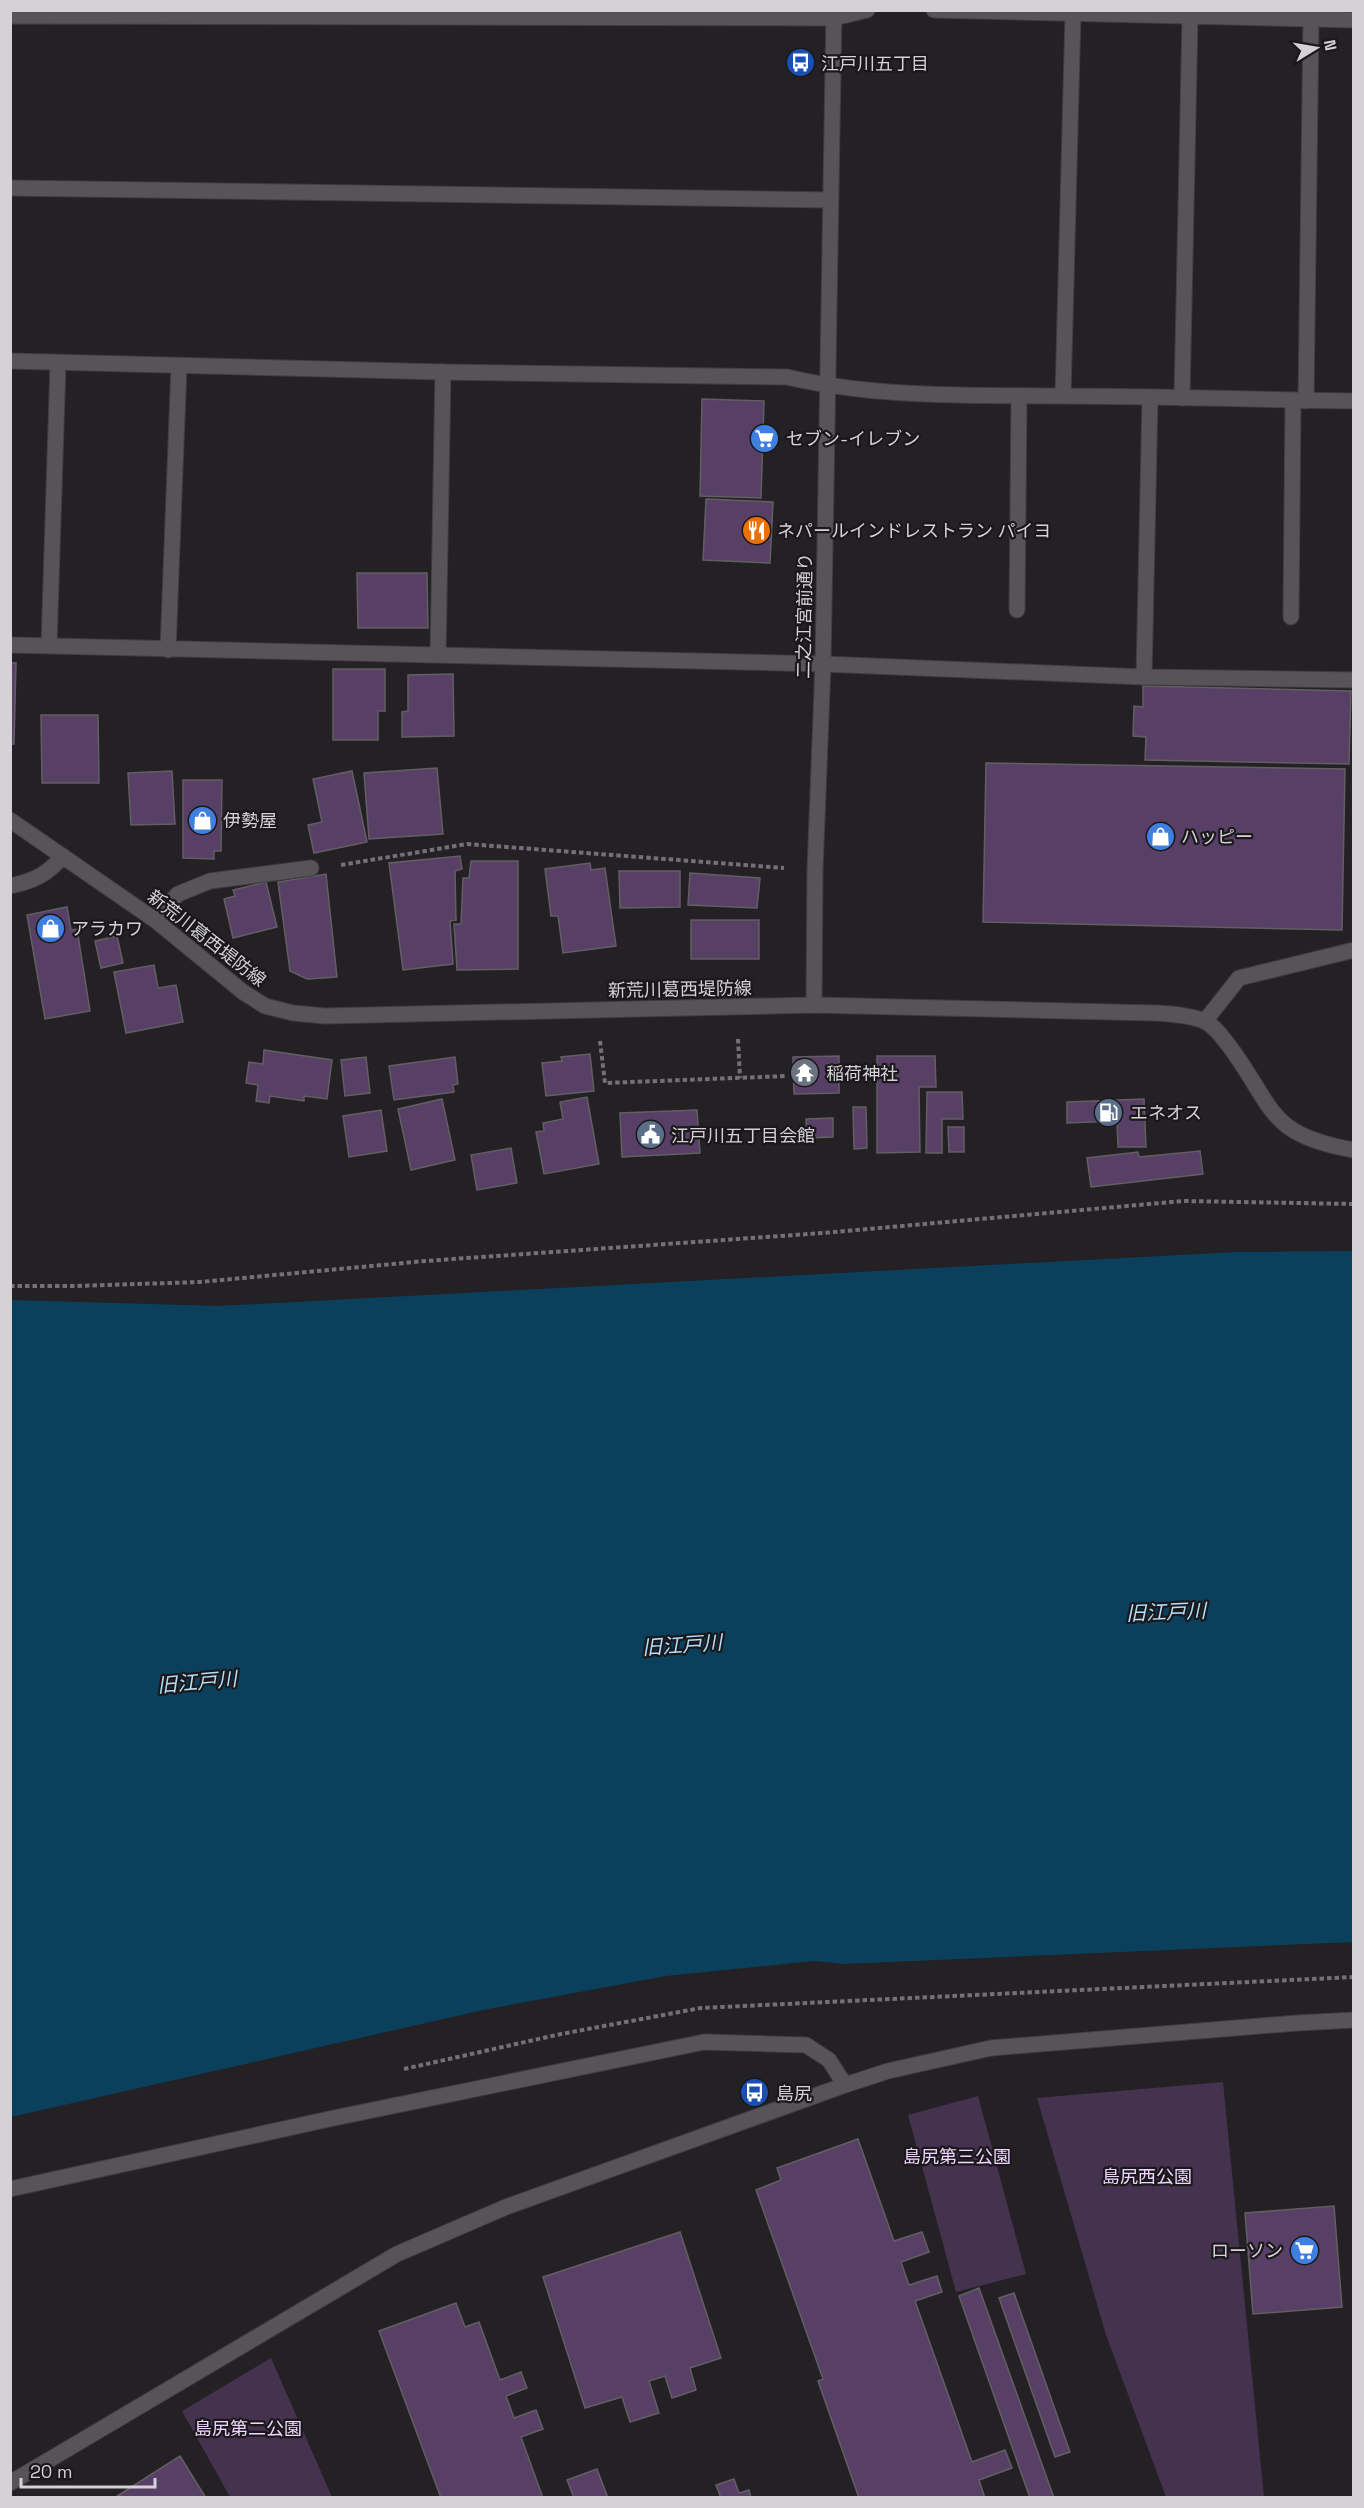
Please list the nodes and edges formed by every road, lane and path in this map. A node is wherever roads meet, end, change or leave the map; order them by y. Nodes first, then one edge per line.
1 (867, 10) edge
2 (934, 10) edge
3 (834, 14) edge
4 (1073, 14) junction
5 (10, 16) edge
6 (1190, 17) junction
7 (1311, 19) junction
8 (1353, 20) edge
9 (10, 188) edge
10 (830, 200) junction
11 (10, 361) edge
12 (58, 363) junction
13 (179, 366) junction
14 (443, 372) junction
15 (827, 386) junction
16 (1019, 396) junction
17 (1063, 396) junction
18 (1150, 398) junction
19 (1182, 398) junction
20 (1299, 401) junction
21 (1353, 401) edge
22 (1017, 610) dead end
23 (1291, 617) dead end
24 (10, 645) edge
25 (49, 646) junction
26 (168, 650) junction
27 (438, 655) junction
28 (823, 664) junction
29 (1144, 677) junction
30 (1353, 680) edge
31 (10, 820) edge
32 (63, 856) junction
33 (305, 870) joint
34 (815, 870) junction
35 (10, 886) edge
36 (155, 920) junction
37 (1353, 950) edge
38 (814, 1005) junction
39 (1204, 1021) junction
40 (738, 1038) dead end
41 (600, 1041) dead end
42 (787, 1076) dead end
43 (740, 1078) junction
44 (1353, 1150) edge
45 (1353, 1204) edge
46 (10, 1286) edge
47 (1353, 2020) edge
48 (845, 2085) junction
49 (10, 2189) edge
50 (10, 2483) edge

1 - 3 street
2 - 4 street
3 - 5 street
3 - 10 street, 二之江宮前通り
4 - 6 street
4 - 17 street
6 - 7 street
6 - 19 street
7 - 8 street
7 - 20 street
9 - 10 street
10 - 15 street, 二之江宮前通り
11 - 12 street
12 - 13 street
12 - 25 street
13 - 14 street
13 - 26 street
14 - 15 street
14 - 27 street
15 - 16 street
15 - 28 street, 二之江宮前通り
16 - 17 street
16 - 22 street
17 - 18 street
18 - 19 street
18 - 29 street
19 - 20 street
20 - 21 street
20 - 23 street
24 - 25 street
25 - 26 street
26 - 27 street
27 - 28 street
28 - 29 street
28 - 34 street, 二之江宮前通り
29 - 30 street
31 - 32 street, 新荒川葛西堤防線
32 - 35 street
32 - 36 street, 新荒川葛西堤防線
33 - 34 path
33 - 36 street
34 - 38 street, 二之江宮前通り
36 - 38 street, 新荒川葛西堤防線
37 - 39 street
38 - 39 street, 新荒川葛西堤防線
39 - 44 street
40 - 43 path
41 - 43 path
42 - 43 path
45 - 46 path
47 - 48 street
48 - 49 street
48 - 50 street

